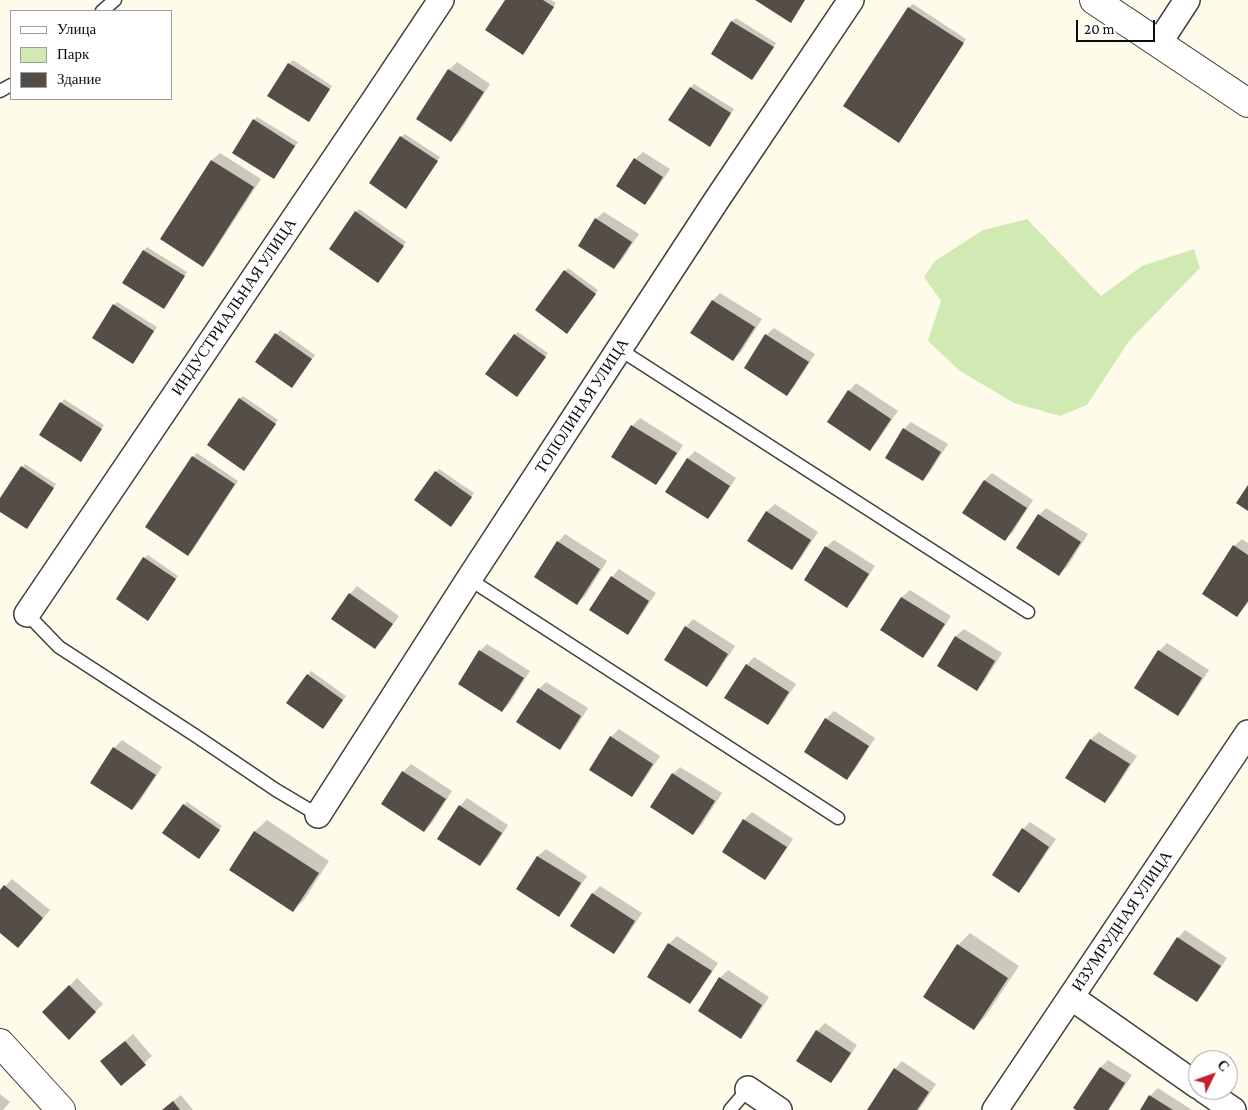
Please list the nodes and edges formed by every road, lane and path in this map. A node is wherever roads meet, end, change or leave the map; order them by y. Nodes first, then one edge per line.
1 (115, 0) edge
2 (441, 0) edge
3 (851, 0) edge
4 (1094, 0) edge
5 (1187, 0) edge
6 (103, 10) edge
7 (1159, 43) junction
8 (1248, 103) edge
9 (619, 349) junction
10 (469, 579) junction
11 (1028, 612) dead end
12 (27, 614) joint
13 (1246, 740) edge
14 (318, 815) joint
15 (838, 818) dead end
16 (1071, 997) junction
17 (0, 1043) edge
18 (1188, 1079) edge
19 (748, 1089) joint
20 (1218, 1100) edge
21 (61, 1110) edge
22 (730, 1110) edge
23 (779, 1110) edge
24 (995, 1110) edge
25 (1233, 1110) edge

1 - 6 lane
2 - 12 street, ИНДУСТРИАЛЬНАЯ УЛИЦА
3 - 9 street, ТОПОЛИНАЯ УЛИЦА
4 - 7 street
5 - 7 street
7 - 8 street
9 - 10 street, ТОПОЛИНАЯ УЛИЦА
9 - 11 lane
10 - 14 street, ТОПОЛИНАЯ УЛИЦА
10 - 15 lane
12 - 14 lane
13 - 16 street, ИЗУМРУДНАЯ УЛИЦА
16 - 18 street
16 - 24 street, ИЗУМРУДНАЯ УЛИЦА
17 - 21 street
19 - 22 lane
19 - 23 street
20 - 25 street

